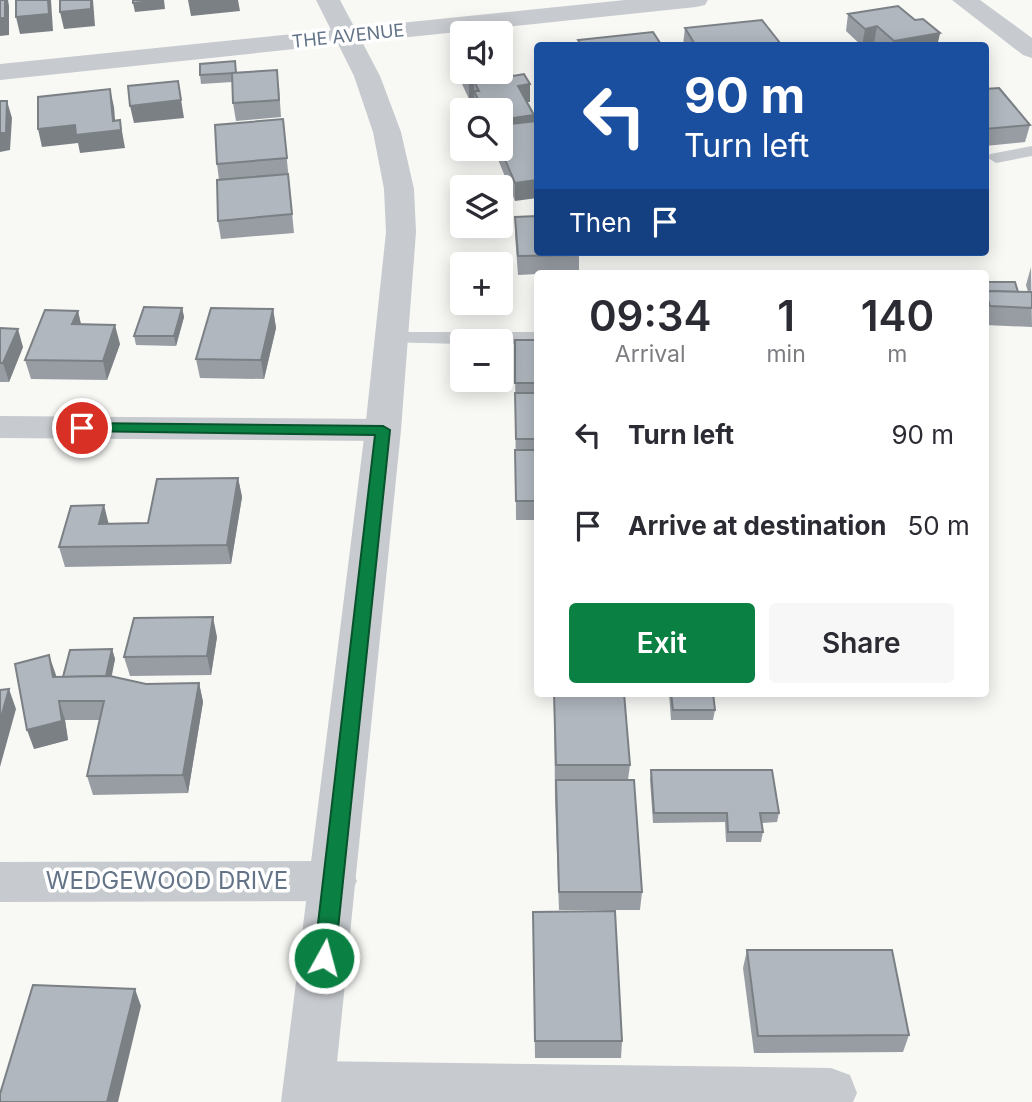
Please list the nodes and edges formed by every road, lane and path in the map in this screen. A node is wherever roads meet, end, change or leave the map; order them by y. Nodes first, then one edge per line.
1 (328, 0) edge
2 (696, 0) edge
3 (964, 0) edge
4 (349, 36) junction
5 (1032, 50) edge
6 (0, 72) edge
7 (1032, 151) edge
8 (996, 158) dead end
9 (390, 338) junction
10 (534, 338) edge
11 (0, 427) edge
12 (383, 430) junction
13 (333, 881) junction
14 (0, 882) edge
15 (831, 1093) dead end
16 (308, 1094) edge

1 - 4 street
2 - 4 street, THE AVENUE
3 - 5 street
4 - 6 street, THE AVENUE
4 - 9 street
7 - 8 lane
9 - 10 lane
9 - 12 street
11 - 12 street
12 - 13 street
13 - 14 street, WEDGEWOOD DRIVE
13 - 16 street
15 - 16 street

